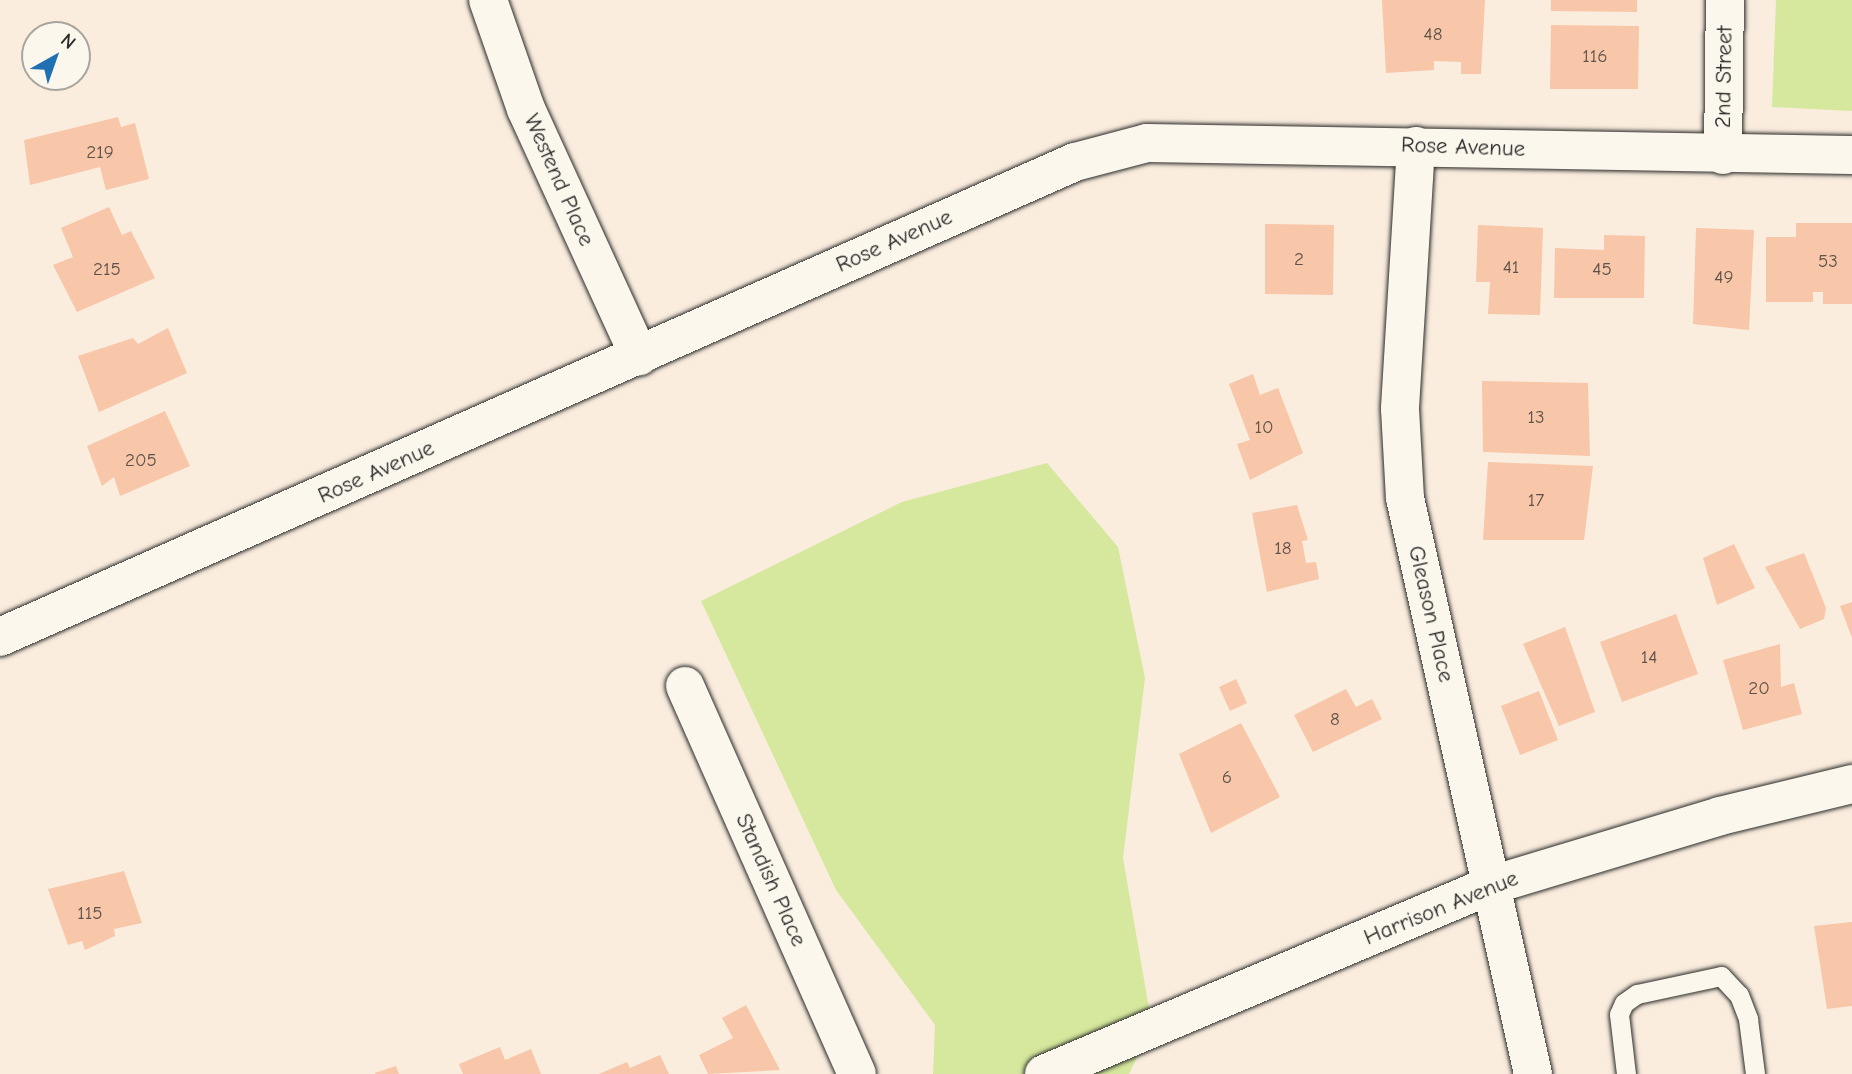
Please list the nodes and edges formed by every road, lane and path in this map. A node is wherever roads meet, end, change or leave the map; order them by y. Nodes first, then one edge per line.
1 (488, 0) edge
2 (1725, 0) edge
3 (1416, 146) junction
4 (1723, 155) junction
5 (1852, 155) edge
6 (639, 356) junction
7 (0, 637) edge
8 (685, 685) dead end
9 (1852, 784) edge
10 (1492, 885) junction
11 (857, 1074) edge
12 (1044, 1074) edge
13 (1533, 1074) edge
14 (1626, 1074) edge
15 (1755, 1074) edge

1 - 6 street, Westend Place
2 - 4 street, 2nd Street
3 - 4 street, Rose Avenue
3 - 6 street, Rose Avenue
3 - 10 street, Gleason Place
4 - 5 street, Rose Avenue
6 - 7 street, Rose Avenue
8 - 11 street, Standish Place
9 - 10 street, Harrison Avenue
10 - 12 street, Harrison Avenue
10 - 13 street, Gleason Place
14 - 15 lane

